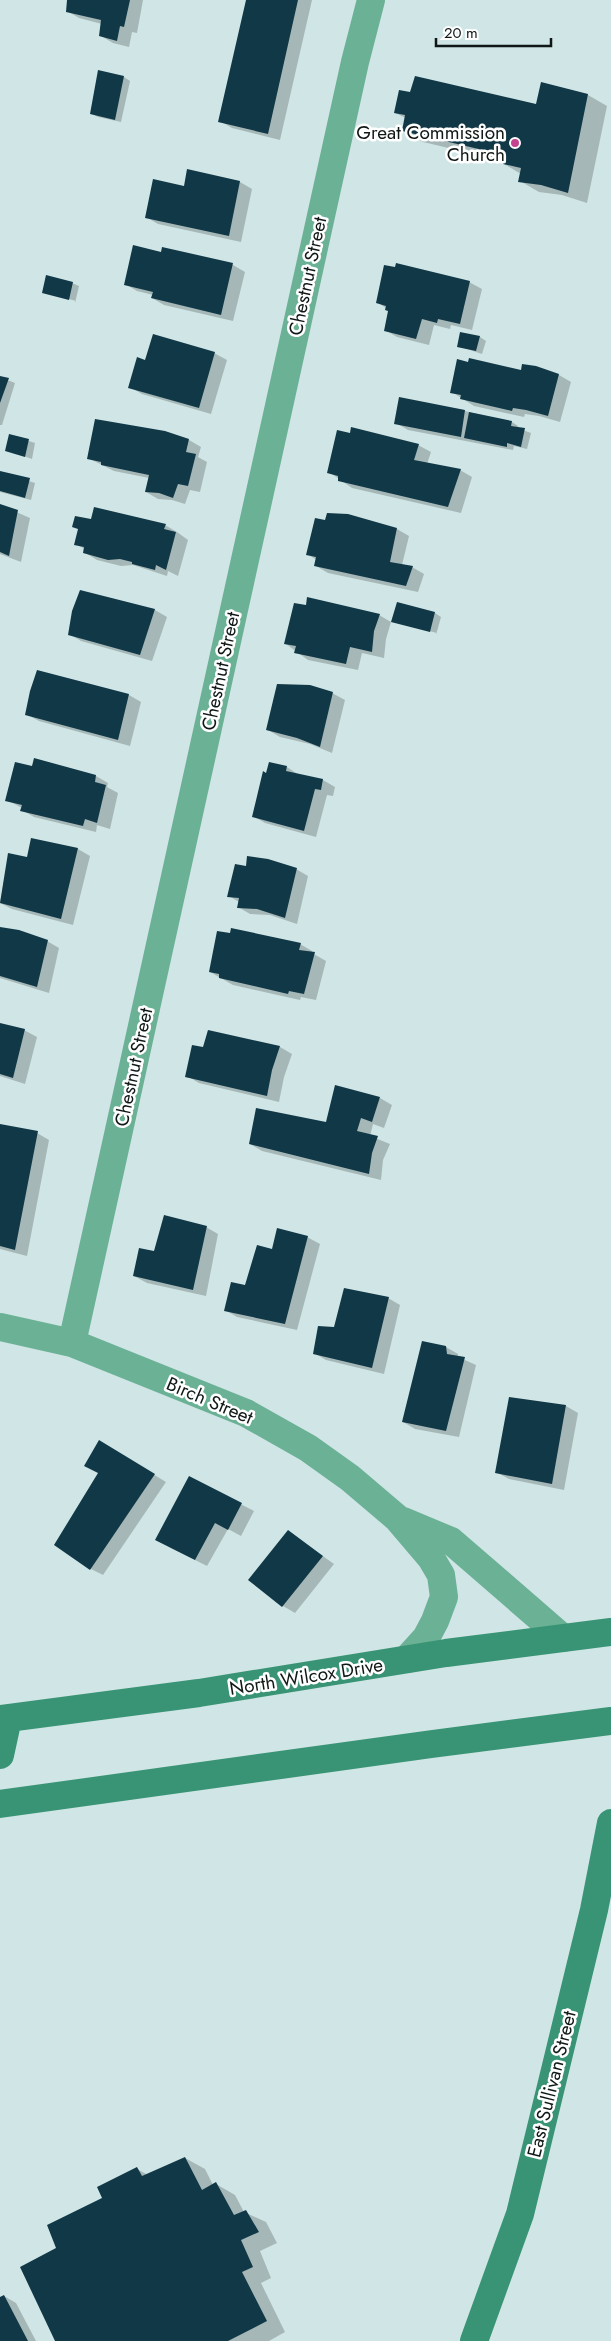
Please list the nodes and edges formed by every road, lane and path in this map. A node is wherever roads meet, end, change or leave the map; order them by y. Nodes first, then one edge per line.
1 (371, 0) edge
2 (0, 1327) edge
3 (72, 1343) junction
4 (397, 1518) junction
5 (611, 1632) edge
6 (563, 1638) junction
7 (406, 1659) junction
8 (4, 1719) edge
9 (611, 1721) edge
10 (0, 1755) edge
11 (0, 1804) edge
12 (611, 1823) edge
13 (474, 2341) edge

1 - 3 street, Chestnut Street
2 - 3 street, Birch Street
3 - 4 street, Birch Street
4 - 6 street, Birch Street
4 - 7 street, Birch Street
5 - 6 main road, North Wilcox Drive
6 - 7 main road, North Wilcox Drive
7 - 8 main road, North Wilcox Drive
8 - 10 main road
9 - 11 main road
12 - 13 main road, East Sullivan Street

